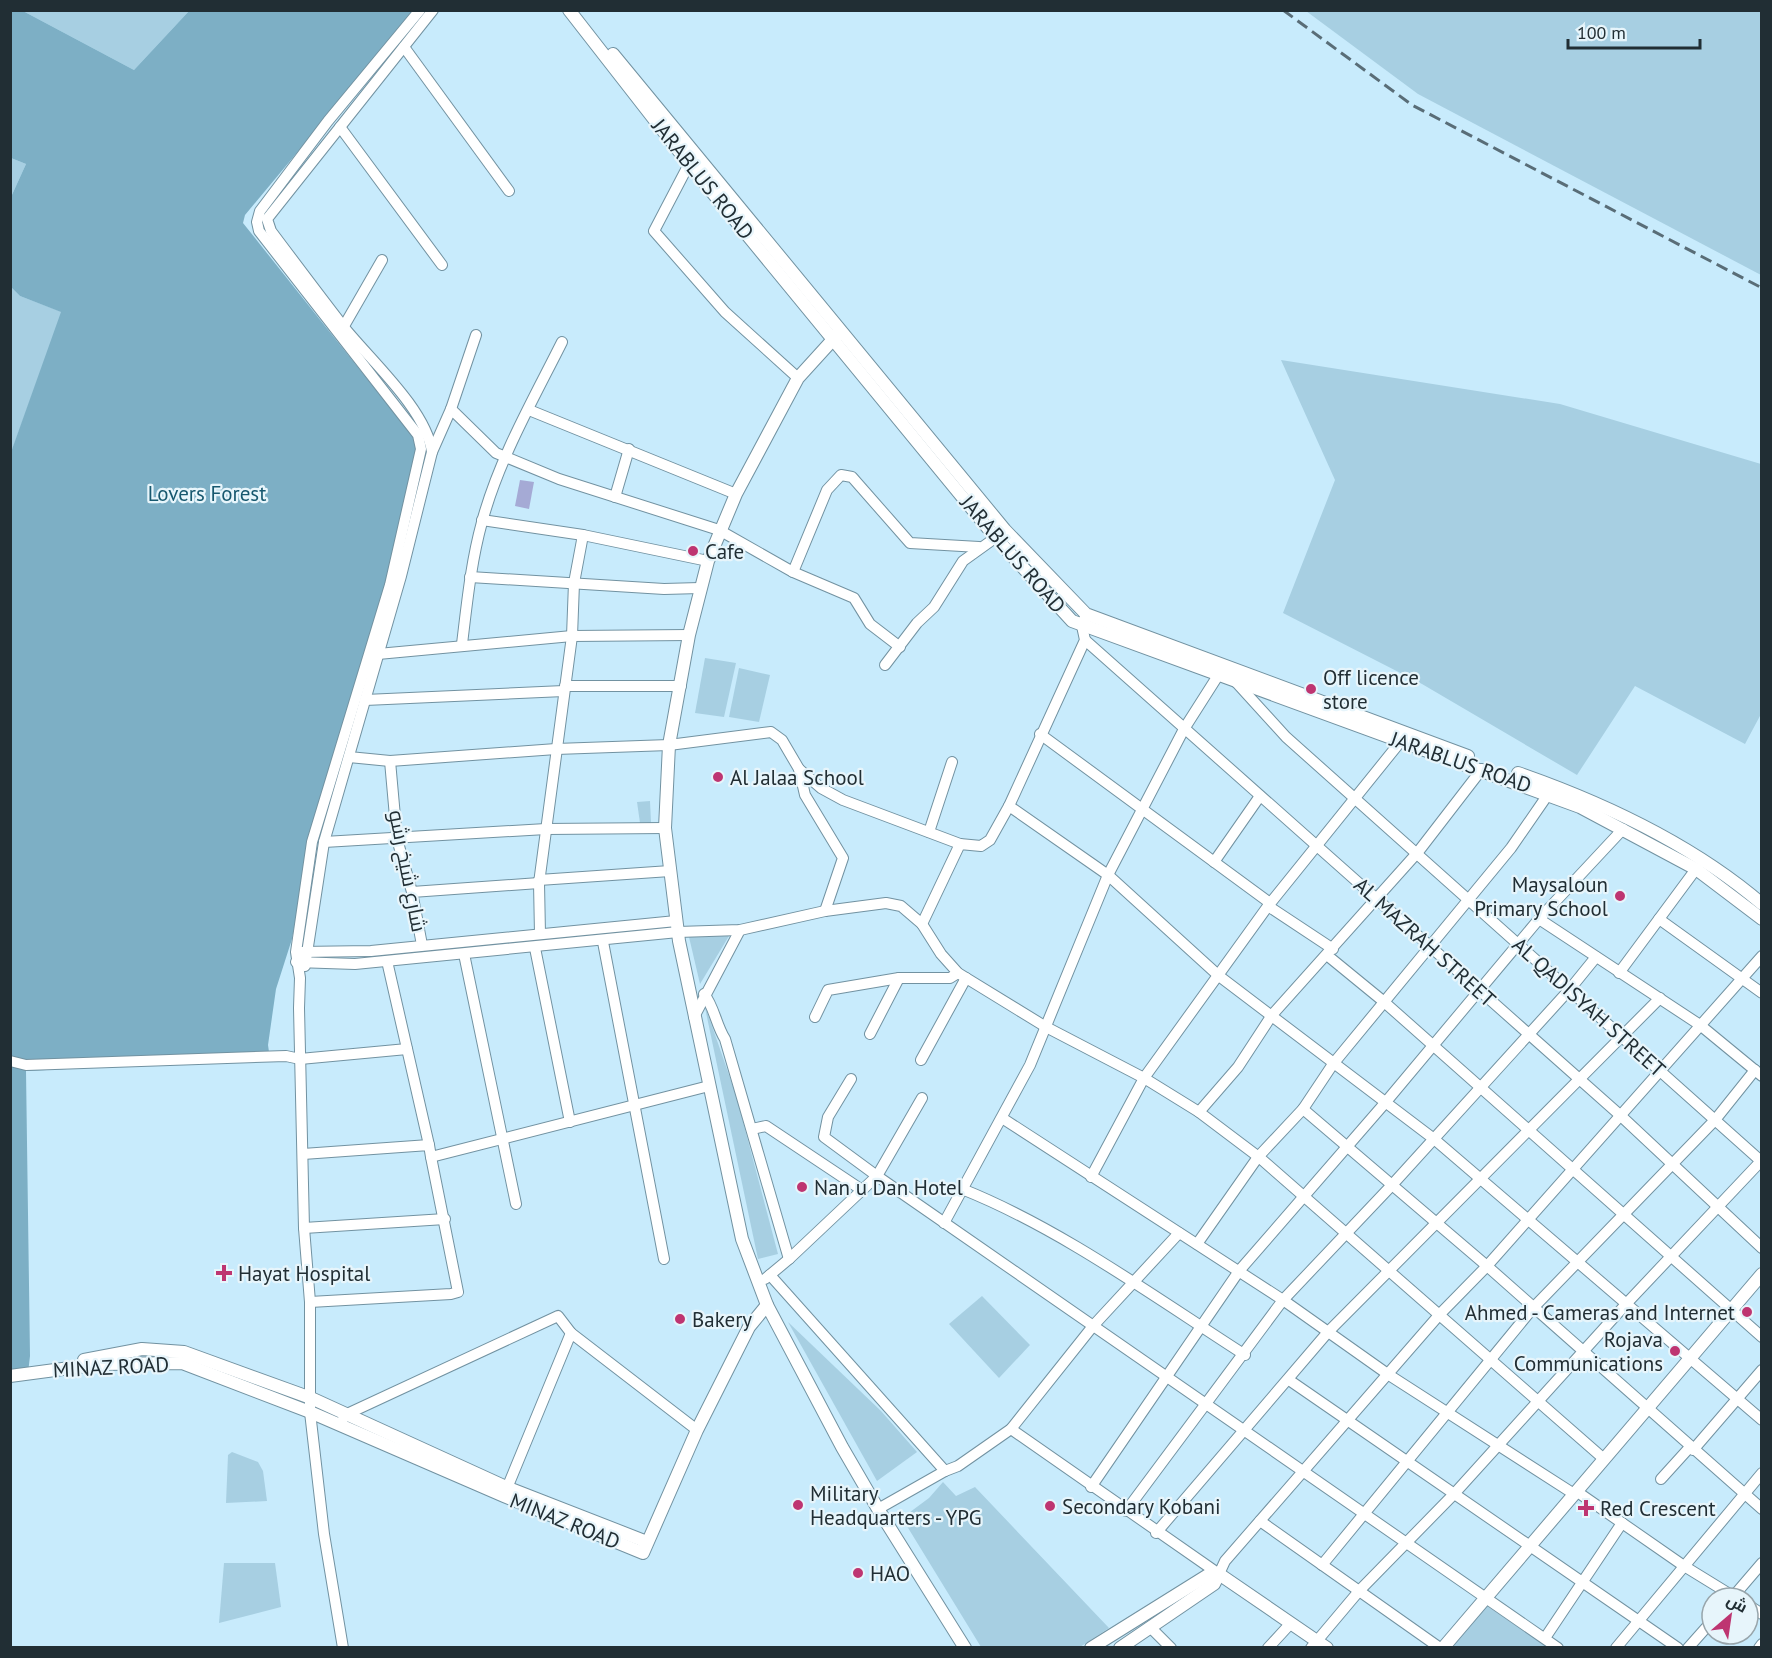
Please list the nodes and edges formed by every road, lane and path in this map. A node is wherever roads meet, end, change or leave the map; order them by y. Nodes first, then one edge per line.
1 (420, 10) edge
2 (433, 10) edge
3 (569, 10) edge
4 (577, 10) edge
5 (404, 47) junction
6 (340, 127) junction
7 (689, 164) junction
8 (509, 191) dead end
9 (382, 260) dead end
10 (442, 265) dead end
11 (344, 326) junction
12 (838, 334) junction
13 (476, 335) dead end
14 (562, 342) dead end
15 (798, 378) junction
16 (451, 409) junction
17 (529, 410) junction
18 (628, 449) junction
19 (432, 452) junction
20 (505, 458) junction
21 (736, 494) junction
22 (615, 497) junction
23 (482, 520) junction
24 (719, 530) junction
25 (1001, 534) junction
26 (583, 535) junction
27 (979, 548) junction
28 (708, 561) junction
29 (793, 572) junction
30 (470, 577) junction
31 (574, 583) junction
32 (700, 588) junction
33 (1086, 614) junction
34 (1082, 626) junction
35 (689, 635) junction
36 (572, 636) junction
37 (1085, 640) junction
38 (462, 644) junction
39 (900, 647) junction
40 (378, 654) junction
41 (885, 665) dead end
42 (1219, 674) junction
43 (1235, 675) junction
44 (681, 686) junction
45 (564, 689) junction
46 (364, 700) junction
47 (1184, 729) junction
48 (1040, 734) junction
49 (1404, 738) junction
50 (669, 745) junction
51 (556, 749) junction
52 (349, 757) junction
53 (390, 761) junction
54 (952, 762) dead end
55 (799, 769) junction
56 (1482, 769) junction
57 (1562, 789) junction
58 (1549, 793) junction
59 (1260, 796) junction
60 (1353, 798) junction
61 (1009, 806) junction
62 (1143, 809) junction
63 (665, 828) junction
64 (546, 829) junction
65 (1623, 829) junction
66 (928, 832) junction
67 (397, 839) junction
68 (324, 842) junction
69 (960, 844) junction
70 (1316, 845) junction
71 (1418, 852) junction
72 (1214, 862) junction
73 (1696, 869) junction
74 (670, 871) junction
75 (1108, 875) junction
76 (539, 881) junction
77 (412, 892) junction
78 (1468, 897) junction
79 (1376, 898) junction
80 (1761, 904) edge
81 (1269, 905) junction
82 (825, 911) junction
83 (1539, 919) junction
84 (1659, 919) junction
85 (1761, 919) edge
86 (922, 924) junction
87 (677, 926) junction
88 (740, 930) junction
89 (540, 934) junction
90 (603, 942) junction
91 (1520, 944) junction
92 (422, 945) junction
93 (1429, 945) junction
94 (535, 948) junction
95 (1331, 952) junction
96 (464, 954) junction
97 (1761, 956) edge
98 (302, 957) junction
99 (1596, 957) junction
100 (387, 961) junction
101 (1619, 973) junction
102 (962, 975) junction
103 (1219, 976) junction
104 (899, 978) junction
105 (1743, 978) junction
106 (1570, 989) junction
107 (1480, 991) junction
108 (1761, 993) edge
109 (704, 994) junction
110 (1660, 999) junction
111 (1383, 1001) junction
112 (1272, 1015) junction
113 (815, 1017) dead end
114 (693, 1019) junction
115 (1700, 1025) junction
116 (1046, 1027) junction
117 (870, 1034) dead end
118 (1529, 1034) junction
119 (1623, 1037) junction
120 (1434, 1046) junction
121 (407, 1049) junction
122 (300, 1059) junction
123 (921, 1060) dead end
124 (10, 1061) edge
125 (1333, 1064) junction
126 (1661, 1071) junction
127 (1758, 1073) edge
128 (1144, 1078) junction
129 (851, 1079) dead end
130 (1580, 1079) junction
131 (709, 1086) junction
132 (1481, 1088) junction
133 (921, 1098) dead end
134 (1385, 1103) junction
135 (635, 1104) junction
136 (1303, 1109) junction
137 (1199, 1113) junction
138 (1621, 1116) junction
139 (1002, 1118) junction
140 (1715, 1120) junction
141 (570, 1122) junction
142 (752, 1129) junction
143 (1529, 1130) junction
144 (1434, 1139) junction
145 (501, 1140) junction
146 (429, 1144) junction
147 (1347, 1149) junction
148 (303, 1154) junction
149 (431, 1157) junction
150 (1258, 1157) junction
151 (1761, 1161) edge
152 (1671, 1165) junction
153 (1573, 1169) junction
154 (877, 1176) junction
155 (1091, 1177) junction
156 (1481, 1178) junction
157 (1392, 1185) junction
158 (962, 1189) junction
159 (862, 1190) junction
160 (1306, 1196) junction
161 (516, 1204) dead end
162 (1717, 1208) junction
163 (1624, 1214) junction
164 (1529, 1218) junction
165 (445, 1219) junction
166 (944, 1223) junction
167 (1436, 1224) junction
168 (304, 1228) junction
169 (1347, 1232) junction
170 (1179, 1233) junction
171 (1197, 1245) junction
172 (1761, 1248) edge
173 (1671, 1256) junction
174 (664, 1259) dead end
175 (789, 1259) junction
176 (1579, 1262) junction
177 (1487, 1266) junction
178 (1390, 1270) junction
179 (1239, 1271) junction
180 (1761, 1274) edge
181 (765, 1279) junction
182 (1133, 1282) junction
183 (1283, 1300) junction
184 (310, 1302) junction
185 (1627, 1303) junction
186 (767, 1305) junction
187 (1533, 1308) junction
188 (1731, 1310) junction
189 (1440, 1314) junction
190 (1093, 1326) junction
191 (1202, 1328) junction
192 (1328, 1332) junction
193 (571, 1333) junction
194 (1761, 1337) edge
195 (1582, 1353) junction
196 (1245, 1355) junction
197 (1690, 1357) junction
198 (1491, 1359) junction
199 (1761, 1370) edge
200 (42, 1371) junction
201 (1389, 1375) junction
202 (10, 1376) edge
203 (1166, 1376) junction
204 (1289, 1380) junction
205 (311, 1398) junction
206 (1737, 1399) junction
207 (1539, 1402) junction
208 (1208, 1405) junction
209 (1646, 1410) junction
210 (310, 1412) junction
211 (1448, 1413) junction
212 (347, 1414) junction
213 (1761, 1419) edge
214 (1348, 1420) junction
215 (339, 1424) junction
216 (1011, 1429) junction
217 (697, 1430) junction
218 (1243, 1430) junction
219 (1497, 1444) junction
220 (1691, 1448) junction
221 (1604, 1459) junction
222 (1408, 1462) junction
223 (945, 1471) junction
224 (1304, 1472) junction
225 (1761, 1473) edge
226 (1661, 1479) dead end
227 (1091, 1487) junction
228 (505, 1492) junction
229 (1575, 1493) junction
230 (1454, 1494) junction
231 (1744, 1494) junction
232 (878, 1509) junction
233 (1761, 1509) edge
234 (1126, 1511) junction
235 (1365, 1514) junction
236 (1260, 1521) junction
237 (1622, 1523) junction
238 (1156, 1533) junction
239 (1406, 1543) junction
240 (1530, 1546) junction
241 (1761, 1563) edge
242 (1322, 1565) junction
243 (1684, 1566) junction
244 (1220, 1574) junction
245 (1584, 1583) junction
246 (1716, 1586) edge
247 (1743, 1586) edge
248 (1359, 1591) junction
249 (1485, 1597) junction
250 (1638, 1621) junction
251 (1291, 1623) junction
252 (1150, 1627) junction
253 (1700, 1634) edge
254 (1545, 1638) junction
255 (1318, 1645) edge
256 (343, 1647) edge
257 (965, 1647) edge
258 (1091, 1647) edge
259 (1120, 1647) edge
260 (1171, 1647) edge
261 (1268, 1647) edge
262 (1441, 1647) edge
263 (1558, 1647) edge
264 (1616, 1647) edge
265 (1678, 1647) edge
266 (1688, 1647) edge

1 - 98 street
2 - 5 street
3 - 7 main road, JARABLUS ROAD
4 - 12 main road, JARABLUS ROAD
5 - 6 street
5 - 8 street
6 - 10 street
6 - 11 street
7 - 12 main road, JARABLUS ROAD
7 - 15 street
9 - 11 street
11 - 19 street
12 - 15 main road
12 - 25 main road, JARABLUS ROAD
13 - 16 street
14 - 17 street
15 - 21 main road
16 - 19 street
16 - 20 street
17 - 18 street
17 - 20 street
18 - 21 street
18 - 22 street
19 - 40 street
20 - 22 street
20 - 23 street
21 - 24 main road
22 - 24 street
23 - 26 street
23 - 30 street
24 - 28 main road
24 - 29 street
25 - 27 street
25 - 33 main road, JARABLUS ROAD
25 - 34 main road, JARABLUS ROAD
26 - 28 street
26 - 31 street
27 - 29 street
27 - 39 street
28 - 32 main road
29 - 39 street
30 - 31 street
30 - 38 street
31 - 32 street
31 - 36 street
32 - 35 main road
33 - 34 street
33 - 43 main road, JARABLUS ROAD
34 - 37 street
34 - 42 main road, JARABLUS ROAD
35 - 36 street
35 - 44 main road
36 - 38 street
36 - 45 street
37 - 47 street, AL MAZRAH STREET
37 - 48 street
38 - 40 street
39 - 41 street
40 - 46 street
42 - 43 main road, JARABLUS ROAD
42 - 47 street
43 - 49 main road, JARABLUS ROAD
43 - 60 street, AL QADISYAH STREET
44 - 45 street
44 - 50 main road
45 - 46 street
45 - 51 street
46 - 52 street
47 - 59 street, AL MAZRAH STREET
47 - 62 street
48 - 61 street
48 - 62 street
49 - 56 main road, JARABLUS ROAD
49 - 57 main road, JARABLUS ROAD
49 - 60 street
50 - 51 street
50 - 55 street
50 - 63 main road
51 - 53 street
51 - 64 street
52 - 53 street
52 - 68 street
53 - 67 street, شارع شيخ رشو
54 - 66 street
55 - 66 street
55 - 82 street
56 - 58 main road, JARABLUS ROAD
56 - 71 street
57 - 58 street
57 - 80 main road, JARABLUS ROAD
58 - 65 main road, JARABLUS ROAD
58 - 78 street
59 - 70 street, AL MAZRAH STREET
59 - 72 street
60 - 70 street
60 - 71 street, AL QADISYAH STREET
61 - 69 street
61 - 75 street
62 - 72 street
62 - 75 street
63 - 64 street
63 - 74 main road
64 - 67 street
64 - 76 street
65 - 73 main road, JARABLUS ROAD
65 - 83 street
66 - 69 street
67 - 68 street
67 - 77 street, شارع شيخ رشو
68 - 98 street
69 - 86 street
70 - 79 street, AL MAZRAH STREET
70 - 81 street
71 - 78 street, AL QADISYAH STREET
71 - 79 street
72 - 81 street
73 - 84 street
73 - 85 main road, JARABLUS ROAD
74 - 76 street
74 - 87 main road
75 - 103 street
75 - 116 street
76 - 77 street
76 - 89 street
77 - 92 street, شارع شيخ رشو
78 - 91 street, AL QADISYAH STREET
78 - 93 street
79 - 93 street, AL MAZRAH STREET
79 - 95 street
81 - 95 street
81 - 103 street
82 - 86 street
82 - 88 street
83 - 91 street
83 - 99 street
84 - 101 street
84 - 105 street
86 - 102 street
87 - 88 street
87 - 89 street
87 - 90 street
87 - 114 main road
88 - 109 street
89 - 92 street
90 - 94 street
90 - 135 street
91 - 106 street, AL QADISYAH STREET
91 - 107 street
92 - 98 street
93 - 107 street, AL MAZRAH STREET
93 - 111 street
94 - 96 street
94 - 141 street
95 - 111 street
95 - 112 street
96 - 100 street
96 - 145 street
97 - 105 street
98 - 100 street
98 - 122 street
99 - 101 street
99 - 106 street
100 - 121 street
101 - 110 street
102 - 104 street
102 - 116 street
102 - 123 street
103 - 112 street
103 - 128 street
104 - 113 street
104 - 117 street
105 - 108 street
105 - 115 street
106 - 118 street
106 - 119 street, AL QADISYAH STREET
107 - 118 street, AL MAZRAH STREET
107 - 120 street
109 - 114 street
109 - 142 street
110 - 115 street
110 - 119 street
111 - 120 street
111 - 125 street
112 - 125 street
112 - 137 street
114 - 131 main road
115 - 126 street
115 - 127 street
116 - 128 street
116 - 139 street
118 - 130 street, AL MAZRAH STREET
118 - 132 street
119 - 126 street, AL QADISYAH STREET
119 - 130 street
120 - 132 street
120 - 134 street
121 - 122 street
121 - 146 street
122 - 124 street
122 - 148 street
125 - 134 street
125 - 136 street
126 - 138 street
126 - 140 street, AL QADISYAH STREET
127 - 140 street
128 - 137 street
128 - 155 street
129 - 154 street
130 - 138 street, AL MAZRAH STREET
130 - 143 street
131 - 135 street
131 - 181 main road
132 - 143 street
132 - 144 street
133 - 154 street
134 - 144 street
134 - 147 street
135 - 141 street
135 - 174 street
136 - 147 street
136 - 150 street
137 - 150 street
138 - 152 street, AL MAZRAH STREET
138 - 153 street
139 - 155 street
139 - 158 street
140 - 151 street, AL QADISYAH STREET
140 - 152 street
141 - 145 street
142 - 159 street
142 - 175 street
143 - 153 street
143 - 156 street
144 - 156 street
144 - 157 street
145 - 149 street
145 - 161 street
146 - 148 street
146 - 149 street
147 - 157 street
147 - 160 street
148 - 168 street
149 - 165 street
150 - 160 street
150 - 171 street
151 - 162 street
152 - 162 street, AL MAZRAH STREET
152 - 163 street
153 - 163 street
153 - 164 street
154 - 159 street
154 - 166 street
155 - 170 street
156 - 164 street
156 - 167 street
157 - 167 street
157 - 169 street
158 - 166 street
158 - 182 street
159 - 175 street
160 - 169 street
160 - 179 street
162 - 172 street, AL MAZRAH STREET
162 - 173 street
163 - 173 street
163 - 176 street
164 - 176 street
164 - 177 street
165 - 168 street
165 - 184 street
166 - 190 street
167 - 177 street
167 - 178 street
168 - 184 street
169 - 178 street
169 - 183 street
170 - 171 street
170 - 182 street
171 - 179 street
173 - 185 street
173 - 188 street
175 - 181 street
176 - 185 street
176 - 187 street
177 - 187 street
177 - 189 street
178 - 189 street
178 - 192 street
179 - 183 street
179 - 191 street
180 - 188 main road
181 - 186 main road
181 - 223 street
182 - 190 street
182 - 191 street
183 - 192 street
183 - 196 street
184 - 205 street
185 - 195 street
185 - 197 street
186 - 217 main road
186 - 232 main road
187 - 195 street
187 - 198 street
188 - 194 street
188 - 197 main road
189 - 198 street
189 - 201 street
190 - 203 street
190 - 216 street
191 - 196 street
191 - 203 street
192 - 201 street
192 - 204 street
193 - 212 street
193 - 217 street
193 - 228 street
195 - 207 street
195 - 209 street
196 - 208 street
197 - 206 street
197 - 209 main road
198 - 207 street
198 - 211 street
199 - 206 street
200 - 202 main road
200 - 205 main road, MINAZ ROAD
200 - 210 main road, MINAZ ROAD
201 - 211 street
201 - 214 street
203 - 208 street
203 - 227 street
204 - 214 street
204 - 218 street
205 - 210 street
205 - 212 main road, MINAZ ROAD
206 - 213 street
206 - 220 street
207 - 219 street
207 - 221 street
208 - 218 street
208 - 234 street
209 - 220 street
209 - 221 main road
210 - 215 main road, MINAZ ROAD
210 - 256 street
211 - 219 street
211 - 222 street
212 - 215 street
212 - 228 main road, MINAZ ROAD
214 - 222 street
214 - 224 street
215 - 228 main road, MINAZ ROAD
216 - 223 street
216 - 227 street
217 - 228 main road, MINAZ ROAD
218 - 224 street
218 - 238 street
219 - 229 street
219 - 230 street
220 - 226 street
220 - 231 street
221 - 229 main road
222 - 230 street
222 - 235 street
223 - 232 street
224 - 235 street
224 - 236 street
225 - 231 street
227 - 234 street
229 - 237 street
229 - 240 main road
230 - 239 street
230 - 240 street
231 - 233 street
231 - 243 street
232 - 257 main road
234 - 238 street
235 - 239 street
235 - 242 street
236 - 242 street
236 - 244 street
237 - 243 street
237 - 245 street
238 - 244 street
239 - 248 street
239 - 249 street
240 - 245 street
240 - 249 main road
241 - 247 street
242 - 248 street
243 - 246 street
243 - 250 street
244 - 251 main road
244 - 252 main road
244 - 258 main road
245 - 250 street
245 - 254 street
248 - 255 street
248 - 262 street
249 - 254 street
249 - 262 main road
250 - 264 street
250 - 265 street
251 - 255 main road
251 - 261 street
252 - 259 main road
252 - 260 street
253 - 266 street
254 - 263 street

